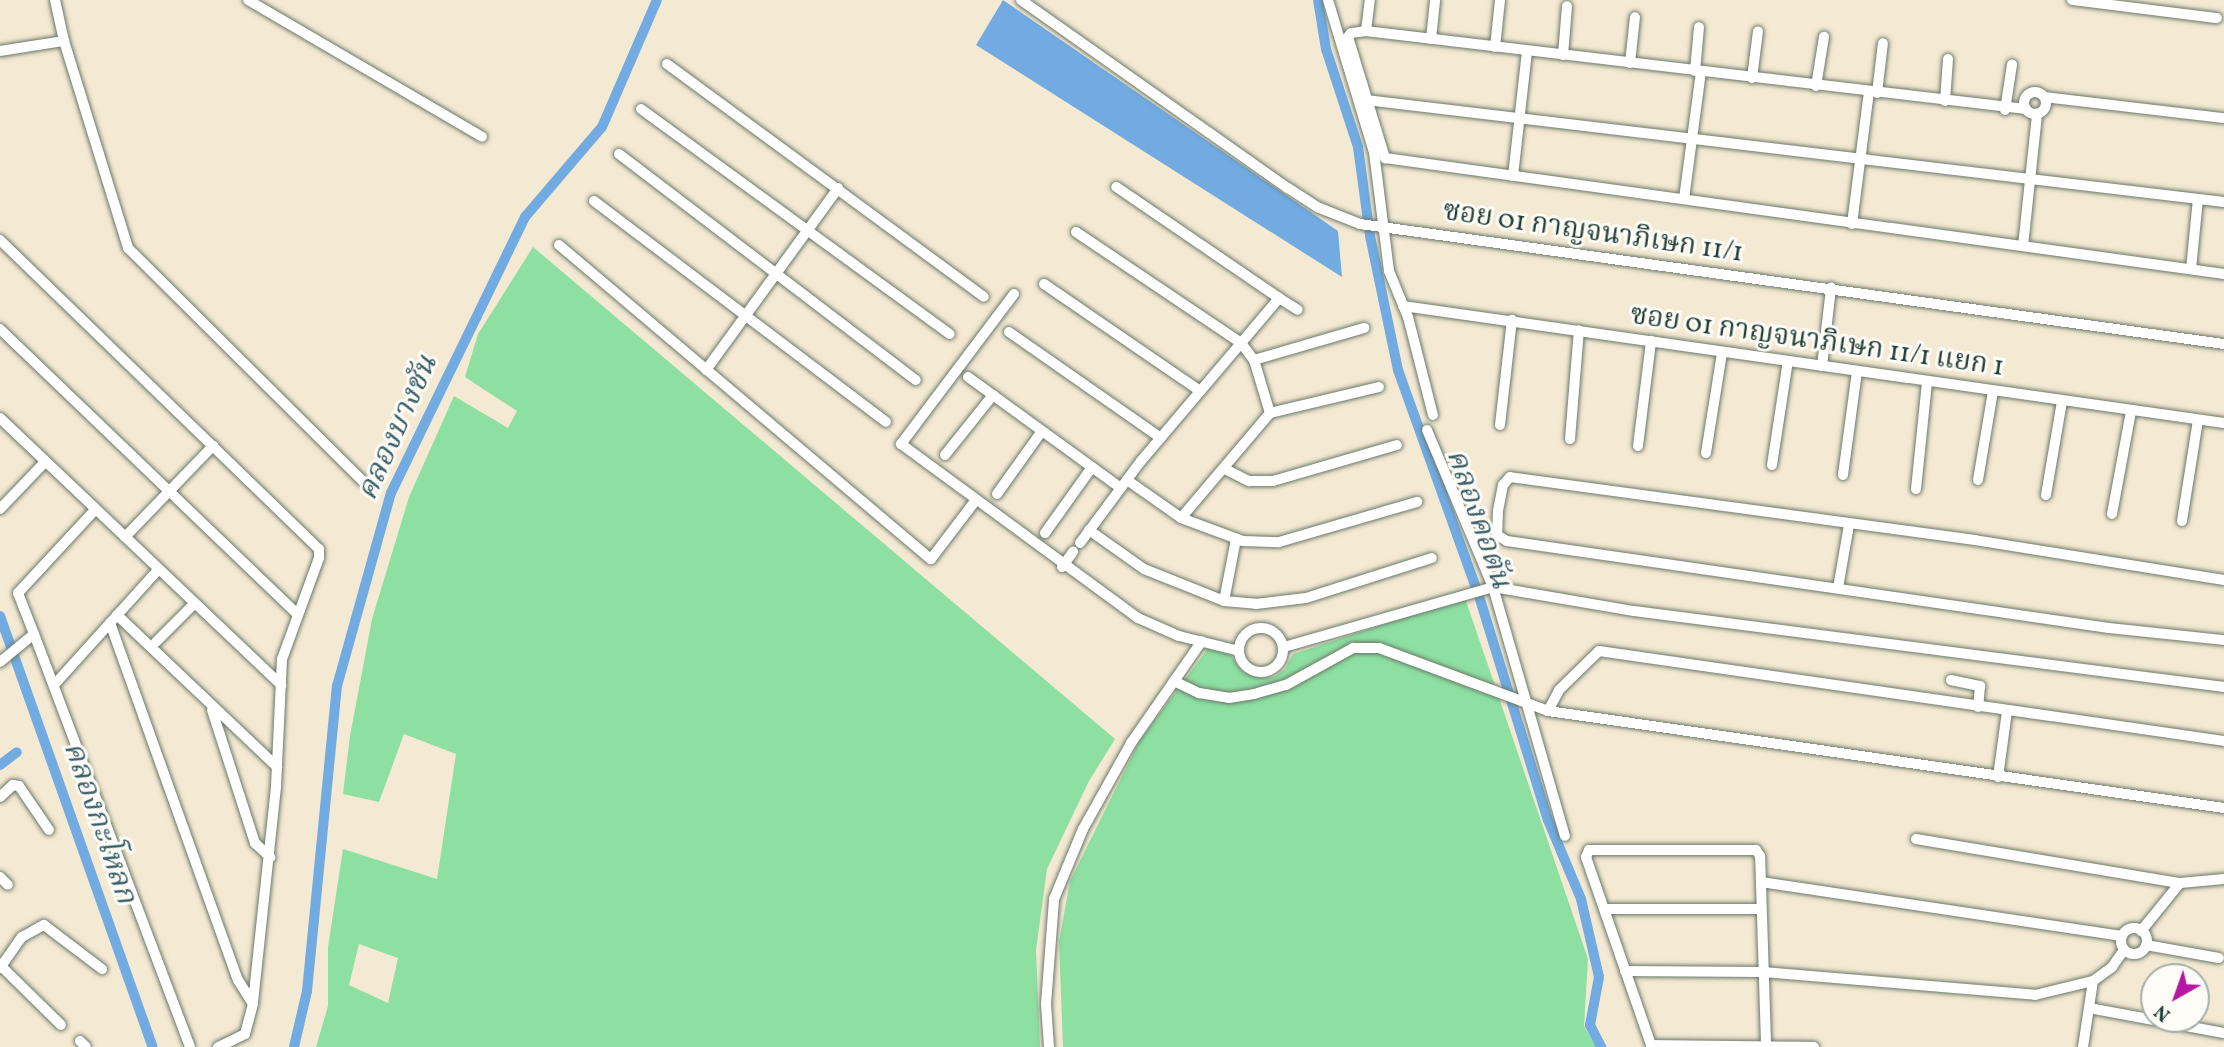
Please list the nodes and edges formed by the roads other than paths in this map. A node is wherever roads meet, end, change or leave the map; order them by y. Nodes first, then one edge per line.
1 (55, 0) edge
2 (248, 0) edge
3 (1021, 0) edge
4 (1328, 0) edge
5 (1370, 0) edge
6 (1435, 0) edge
7 (1500, 0) edge
8 (2072, 0) edge
9 (2177, 0) edge
10 (2089, 1) edge
11 (1567, 6) dead end
12 (2175, 13) junction
13 (1636, 17) dead end
14 (2217, 18) dead end
15 (1699, 27) dead end
16 (1758, 30) dead end
17 (1366, 32) junction
18 (1824, 37) dead end
19 (1431, 39) junction
20 (64, 41) junction
21 (1883, 43) dead end
22 (1495, 47) junction
23 (0, 51) edge
24 (1527, 52) junction
25 (1563, 55) junction
26 (1948, 59) dead end
27 (1630, 63) junction
28 (667, 64) dead end
29 (2012, 65) dead end
30 (1698, 72) junction
31 (1752, 78) junction
32 (1816, 86) junction
33 (1873, 93) junction
34 (2044, 97) junction
35 (1366, 100) junction
36 (1945, 102) junction
37 (641, 109) dead end
38 (2026, 109) junction
39 (2005, 110) junction
40 (2037, 114) junction
41 (1522, 118) junction
42 (2224, 118) edge
43 (482, 137) dead end
44 (1692, 139) junction
45 (619, 154) dead end
46 (1858, 158) junction
47 (1513, 176) junction
48 (2028, 179) junction
49 (1116, 187) dead end
50 (838, 188) junction
51 (1684, 199) junction
52 (2198, 199) junction
53 (594, 201) dead end
54 (2224, 202) edge
55 (1852, 224) junction
56 (1378, 228) junction
57 (808, 231) junction
58 (1076, 232) dead end
59 (0, 240) edge
60 (559, 244) dead end
61 (2023, 246) junction
62 (2191, 269) junction
63 (2224, 274) edge
64 (777, 275) junction
65 (1044, 284) dead end
66 (1831, 288) junction
67 (1014, 294) dead end
68 (984, 298) dead end
69 (1279, 298) junction
70 (1403, 306) junction
71 (1298, 310) dead end
72 (747, 316) junction
73 (1512, 320) junction
74 (1364, 328) dead end
75 (0, 329) edge
76 (1580, 330) junction
77 (1009, 332) dead end
78 (950, 334) dead end
79 (1651, 341) junction
80 (1241, 343) junction
81 (2224, 344) edge
82 (1722, 353) junction
83 (1254, 360) junction
84 (1788, 361) junction
85 (1822, 366) junction
86 (706, 370) junction
87 (1857, 370) junction
88 (968, 377) dead end
89 (916, 380) dead end
90 (1927, 383) junction
91 (1379, 387) dead end
92 (1200, 391) junction
93 (1993, 391) junction
94 (993, 396) junction
95 (2062, 401) junction
96 (2131, 411) junction
97 (1270, 413) junction
98 (1433, 415) dead end
99 (0, 418) edge
100 (2198, 420) junction
101 (886, 422) dead end
102 (2224, 424) edge
103 (1500, 425) dead end
104 (1427, 430) dead end
105 (1042, 431) junction
106 (1161, 438) junction
107 (1570, 439) dead end
108 (1397, 445) dead end
109 (213, 446) junction
110 (1638, 446) dead end
111 (1706, 453) dead end
112 (946, 456) dead end
113 (45, 462) junction
114 (1772, 465) dead end
115 (1092, 467) junction
116 (1225, 469) junction
117 (1843, 475) dead end
118 (1978, 480) dead end
119 (363, 481) dead end
120 (1124, 484) junction
121 (1916, 489) dead end
122 (169, 492) junction
123 (997, 494) dead end
124 (2046, 495) dead end
125 (976, 500) junction
126 (1417, 502) dead end
127 (0, 509) edge
128 (94, 511) junction
129 (2112, 514) dead end
130 (1181, 518) junction
131 (2182, 522) dead end
132 (1849, 525) junction
133 (1089, 530) junction
134 (1045, 533) dead end
135 (125, 537) junction
136 (1236, 539) junction
137 (1432, 558) dead end
138 (1062, 566) junction
139 (158, 570) junction
140 (2224, 580) edge
141 (1490, 588) junction
142 (1838, 588) junction
143 (1224, 601) junction
144 (194, 604) junction
145 (297, 614) junction
146 (113, 619) junction
147 (31, 637) junction
148 (2224, 640) edge
149 (1202, 641) junction
150 (156, 642) dead end
151 (1284, 647) junction
152 (1238, 651) junction
153 (0, 662) edge
154 (1951, 680) dead end
155 (1174, 681) junction
156 (54, 685) junction
157 (281, 685) junction
158 (2224, 687) edge
159 (1521, 700) junction
160 (1978, 707) junction
161 (211, 708) junction
162 (1548, 711) junction
163 (2007, 711) junction
164 (2224, 741) edge
165 (277, 767) junction
166 (1998, 777) junction
167 (0, 797) edge
168 (2224, 808) edge
169 (49, 830) dead end
170 (1565, 836) dead end
171 (1916, 839) dead end
172 (270, 857) junction
173 (0, 877) edge
174 (2224, 879) edge
175 (1761, 882) junction
176 (2180, 883) junction
177 (8, 885) dead end
178 (1605, 909) junction
179 (1761, 909) junction
180 (2141, 930) junction
181 (2122, 936) junction
182 (2146, 945) junction
183 (2124, 950) junction
184 (2219, 958) dead end
185 (1, 967) edge
186 (102, 970) dead end
187 (1625, 971) junction
188 (1763, 972) junction
189 (2093, 981) junction
190 (253, 1004) junction
191 (2089, 1009) junction
192 (61, 1026) dead end
193 (2224, 1033) edge
194 (1766, 1043) junction
195 (190, 1047) edge
196 (218, 1047) edge
197 (1049, 1047) edge
198 (1814, 1047) edge
199 (2083, 1047) edge

1 - 20 street
2 - 43 street
3 - 56 street, ซอย 01 กาญจนาภิเษก 11/1
4 - 56 street
5 - 17 street
6 - 19 street
7 - 22 street
8 - 10 street
9 - 12 street
10 - 12 street
11 - 25 street
12 - 14 street
13 - 27 street
15 - 30 street
16 - 31 street
17 - 19 street
17 - 35 street
18 - 32 street
19 - 22 street
20 - 23 street
20 - 119 street
21 - 33 street
22 - 24 street
24 - 25 street
24 - 41 street
25 - 27 street
26 - 36 street
27 - 30 street
28 - 50 street
29 - 39 street
30 - 31 street
30 - 44 street
31 - 32 street
32 - 33 street
33 - 36 street
33 - 46 street
34 - 38 street
34 - 40 street
34 - 42 street
35 - 41 street
35 - 47 street
36 - 39 street
37 - 57 street
38 - 39 street
38 - 40 street
40 - 48 street
41 - 44 street
41 - 47 street
44 - 46 street
44 - 51 street
45 - 64 street
46 - 48 street
46 - 55 street
47 - 51 street
48 - 52 street
48 - 61 street
49 - 69 street
50 - 57 street
50 - 68 street
51 - 55 street
52 - 54 street
52 - 62 street
53 - 72 street
55 - 61 street
56 - 66 street, ซอย 01 กาญจนาภิเษก 11/1
56 - 70 street
57 - 64 street
57 - 78 street
58 - 80 street
59 - 109 street
60 - 86 street
61 - 62 street
62 - 63 street
64 - 72 street
64 - 89 street
65 - 92 street
66 - 81 street, ซอย 01 กาญจนาภิเษก 11/1
66 - 85 street
67 - 125 street
69 - 71 street
69 - 80 street
70 - 73 street, ซอย 01 กาญจนาภิเษก 11/1 แยก 1
70 - 98 street
72 - 86 street
72 - 101 street
73 - 76 street, ซอย 01 กาญจนาภิเษก 11/1 แยก 1
73 - 103 street
74 - 83 street
75 - 122 street
76 - 79 street, ซอย 01 กาญจนาภิเษก 11/1 แยก 1
76 - 107 street
77 - 106 street
79 - 82 street, ซอย 01 กาญจนาภิเษก 11/1 แยก 1
79 - 110 street
80 - 83 street
80 - 92 street
82 - 84 street, ซอย 01 กาญจนาภิเษก 11/1 แยก 1
82 - 111 street
83 - 97 street
84 - 85 street, ซอย 01 กาญจนาภิเษก 11/1 แยก 1
84 - 114 street
85 - 87 street, ซอย 01 กาญจนาภิเษก 11/1 แยก 1
86 - 125 street
87 - 90 street, ซอย 01 กาญจนาภิเษก 11/1 แยก 1
87 - 117 street
88 - 94 street
90 - 93 street, ซอย 01 กาญจนาภิเษก 11/1 แยก 1
90 - 121 street
91 - 97 street
92 - 106 street
93 - 95 street, ซอย 01 กาญจนาภิเษก 11/1 แยก 1
93 - 118 street
94 - 105 street
94 - 112 street
95 - 96 street, ซอย 01 กาญจนาภิเษก 11/1 แยก 1
95 - 124 street
96 - 100 street, ซอย 01 กาญจนาภิเษก 11/1 แยก 1
96 - 129 street
97 - 116 street
99 - 113 street
100 - 102 street, ซอย 01 กาญจนาภิเษก 11/1 แยก 1
100 - 131 street
104 - 141 street
105 - 115 street
105 - 123 street
106 - 120 street
108 - 116 street
109 - 122 street
109 - 145 street
113 - 127 street
113 - 128 street
115 - 120 street
115 - 134 street
116 - 130 street
120 - 130 street
120 - 133 street
122 - 135 street
122 - 145 street
125 - 138 street
126 - 136 street
128 - 135 street
128 - 147 street
130 - 136 street
132 - 140 street
132 - 142 street
132 - 142 street
133 - 138 street
133 - 143 street
135 - 139 street
136 - 143 street
137 - 143 street
138 - 149 street
139 - 144 street
139 - 146 street
141 - 151 street
141 - 158 street
141 - 159 street
142 - 148 street
144 - 150 street
144 - 157 street
145 - 157 street
146 - 156 street
146 - 161 street
146 - 190 street
147 - 153 street
147 - 156 street
149 - 152 street
149 - 155 street
151 - 152 street
151 - 152 street
154 - 160 street
155 - 159 street
155 - 197 street
156 - 195 street
157 - 165 street
159 - 162 street
159 - 170 street
160 - 162 street
160 - 163 street
161 - 165 street
161 - 172 street
162 - 166 street
163 - 164 street
163 - 166 street
165 - 172 street
166 - 168 street
167 - 169 street
171 - 176 street
172 - 190 street
173 - 177 street
174 - 176 street
175 - 178 street
175 - 179 street
175 - 181 street
176 - 180 street
178 - 179 street
178 - 187 street
179 - 188 street
180 - 181 street
180 - 182 street
181 - 183 street
182 - 183 street
182 - 184 street
183 - 189 street
185 - 186 street
185 - 192 street
187 - 188 street
187 - 194 street
188 - 189 street
188 - 194 street
189 - 191 street
190 - 196 street
191 - 193 street
191 - 199 street
194 - 198 street

